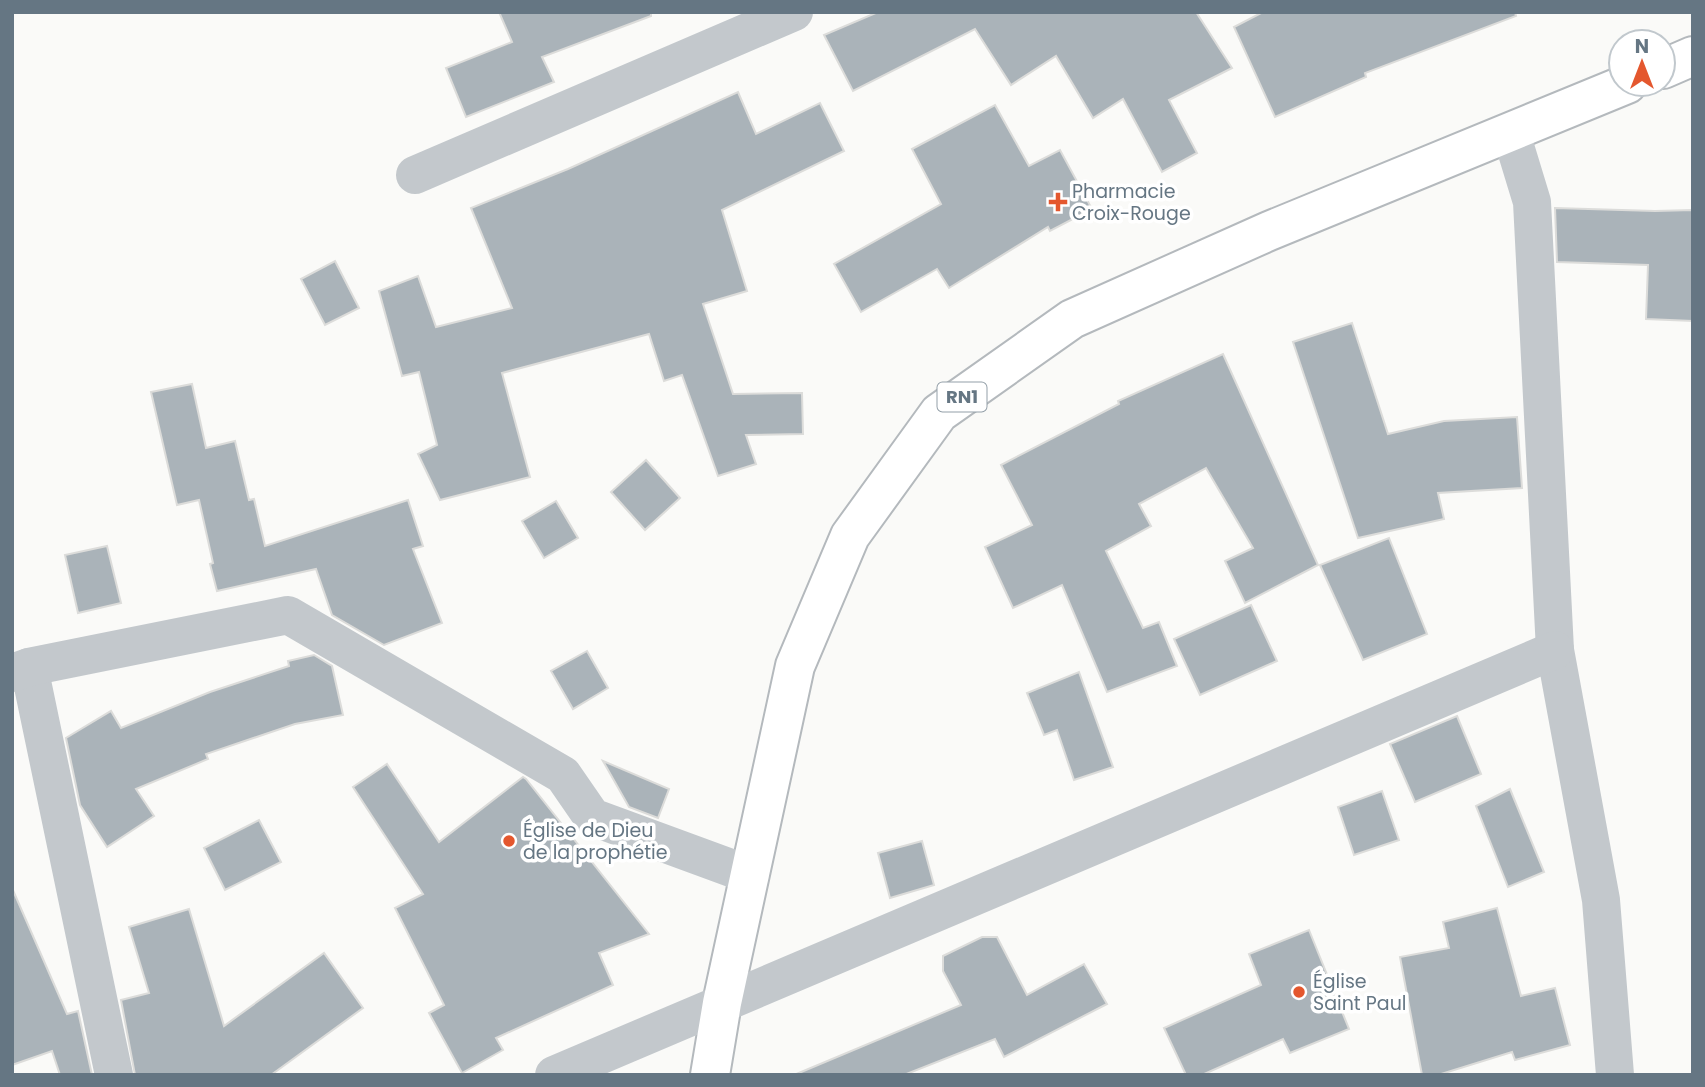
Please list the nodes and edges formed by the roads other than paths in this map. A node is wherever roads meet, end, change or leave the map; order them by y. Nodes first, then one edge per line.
1 (794, 12) edge
2 (1607, 92) edge
3 (1511, 133) junction
4 (415, 175) dead end
5 (1555, 650) junction
6 (21, 670) edge
7 (750, 875) junction
8 (722, 1003) junction
9 (114, 1075) edge
10 (554, 1075) edge
11 (710, 1075) edge
12 (1615, 1075) edge

1 - 4 street
2 - 3 highway, RN1
3 - 5 street
3 - 7 highway, RN1
5 - 8 street
5 - 12 street
6 - 7 street
6 - 9 street
7 - 8 highway, RN1
8 - 10 street
8 - 11 highway, RN1

